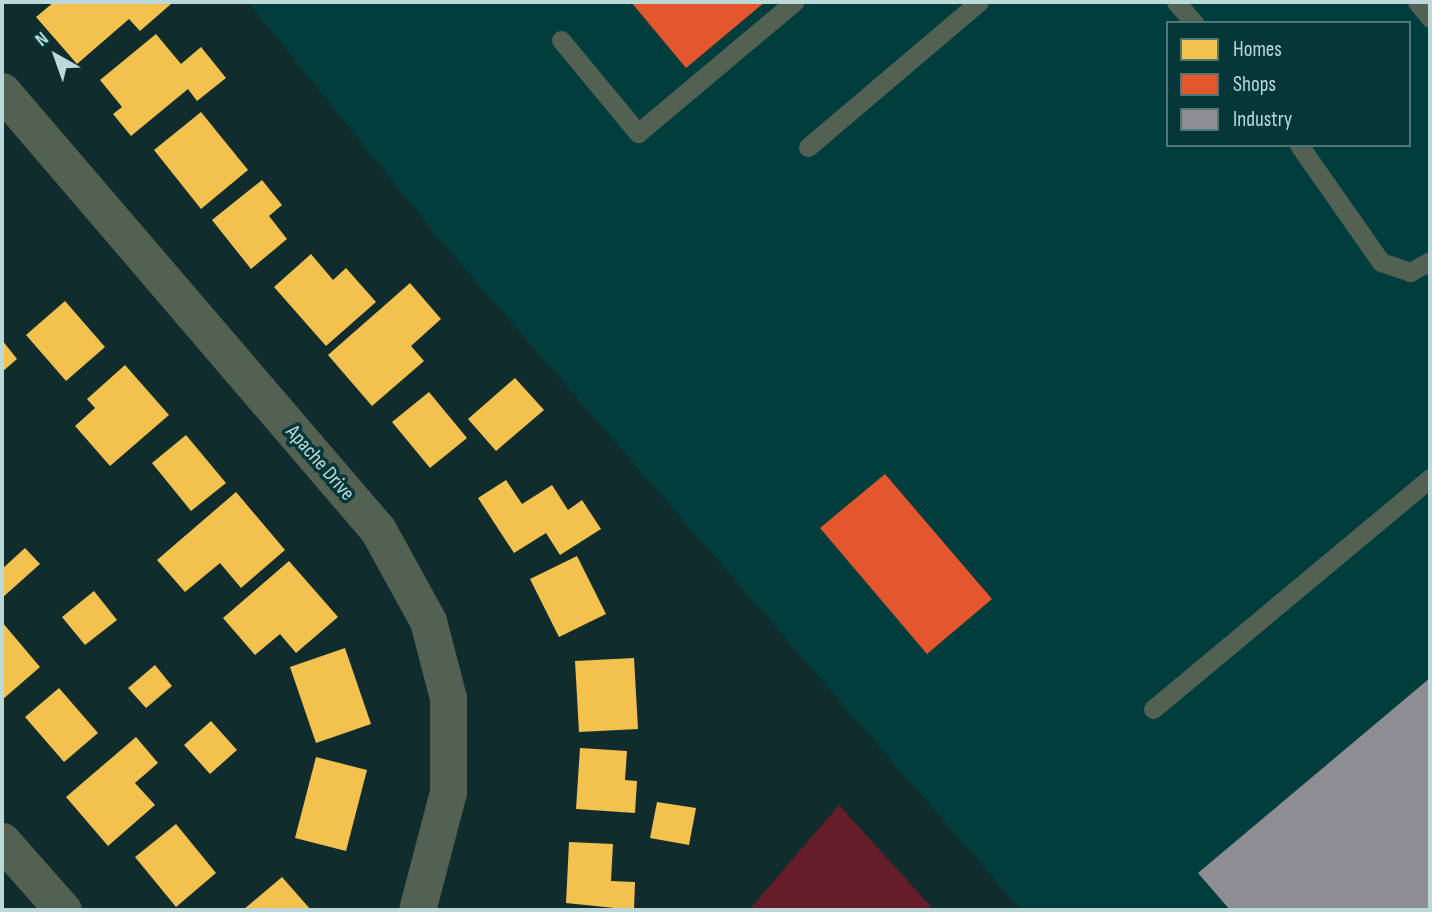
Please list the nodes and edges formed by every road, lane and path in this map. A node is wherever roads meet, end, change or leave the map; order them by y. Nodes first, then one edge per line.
1 (794, 2) edge
2 (979, 2) edge
3 (1175, 2) edge
4 (1417, 2) edge
5 (1430, 18) edge
6 (1192, 21) edge
7 (561, 40) dead end
8 (2, 91) edge
9 (808, 147) dead end
10 (1300, 147) edge
11 (1430, 261) edge
12 (1430, 478) edge
13 (1153, 709) dead end
14 (2, 841) edge
15 (63, 910) edge
16 (416, 910) edge

1 - 7 lane
2 - 9 lane
3 - 6 lane
4 - 5 lane
8 - 16 street, Apache Drive
10 - 11 lane
12 - 13 lane
14 - 15 street

